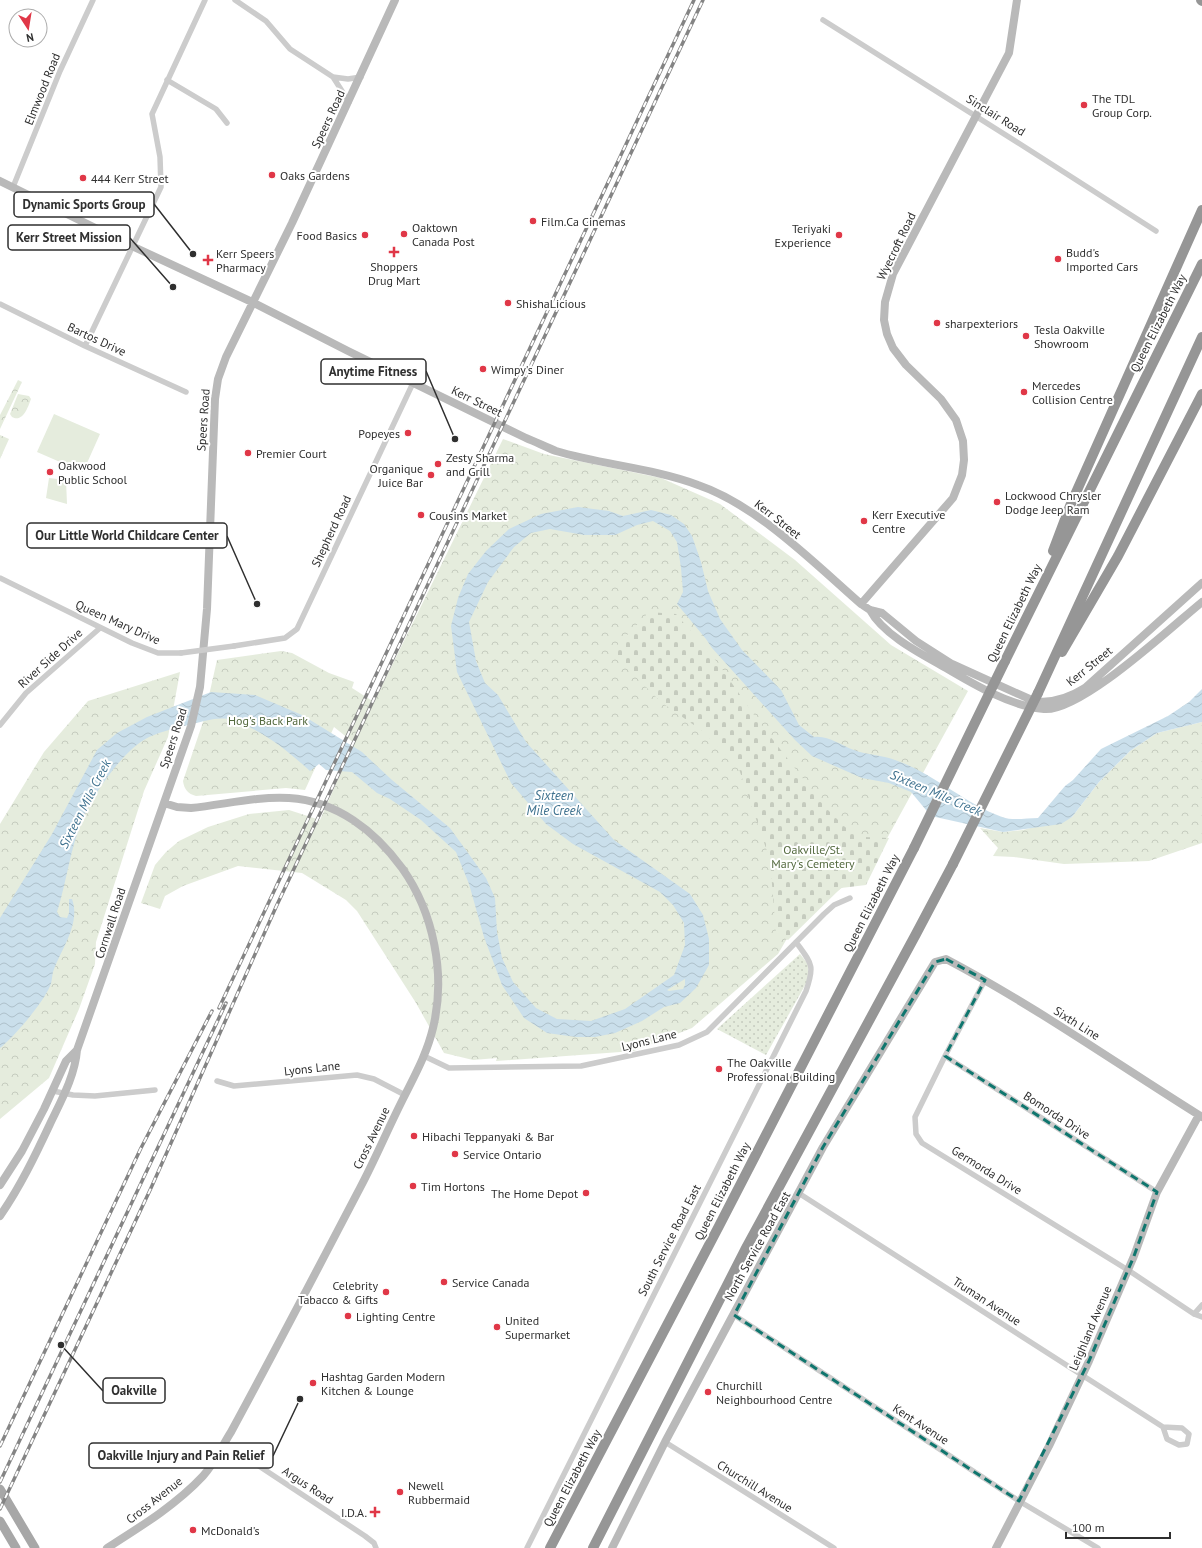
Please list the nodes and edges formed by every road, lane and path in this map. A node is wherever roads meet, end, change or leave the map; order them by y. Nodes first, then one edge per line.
1 (93, 0) edge
2 (206, 0) edge
3 (235, 0) edge
4 (394, 0) edge
5 (1017, 0) edge
6 (823, 20) dead end
7 (333, 77) junction
8 (361, 77) junction
9 (168, 80) junction
10 (349, 102) junction
11 (977, 116) junction
12 (227, 123) dead end
13 (0, 181) edge
14 (13, 187) junction
15 (1202, 210) edge
16 (1156, 231) dead end
17 (134, 247) junction
18 (1202, 264) edge
19 (252, 302) junction
20 (0, 304) edge
21 (1202, 337) edge
22 (85, 346) junction
23 (413, 383) junction
24 (186, 392) dead end
25 (1202, 394) edge
26 (1202, 407) edge
27 (1190, 420) junction
28 (0, 578) edge
29 (1202, 583) edge
30 (1202, 602) edge
31 (861, 604) junction
32 (870, 610) junction
33 (1031, 610) junction
34 (100, 628) junction
35 (234, 646) joint
36 (1038, 693) junction
37 (0, 725) edge
38 (164, 803) junction
39 (850, 898) dead end
40 (796, 942) junction
41 (935, 962) joint
42 (986, 980) junction
43 (78, 1050) junction
44 (424, 1056) junction
45 (945, 1056) junction
46 (217, 1082) dead end
47 (156, 1090) dead end
48 (53, 1091) junction
49 (65, 1093) junction
50 (405, 1095) junction
51 (1201, 1114) edge
52 (0, 1185) edge
53 (1157, 1192) junction
54 (800, 1194) junction
55 (3, 1206) edge
56 (0, 1216) edge
57 (1128, 1270) junction
58 (1202, 1305) edge
59 (1194, 1314) junction
60 (734, 1315) junction
61 (1202, 1317) edge
62 (1083, 1375) junction
63 (1163, 1427) junction
64 (665, 1442) junction
65 (224, 1443) junction
66 (0, 1489) edge
67 (1019, 1501) junction
68 (0, 1521) edge
69 (16, 1548) edge
70 (35, 1548) edge
71 (107, 1548) edge
72 (376, 1548) edge
73 (527, 1548) edge
74 (550, 1548) edge
75 (593, 1548) edge
76 (612, 1548) edge
77 (834, 1548) edge
78 (996, 1548) edge
79 (1098, 1548) edge

1 - 14 street, Elmwood Road
2 - 9 street
3 - 7 street
4 - 8 main road, Speers Road
5 - 11 main road, Wyecroft Road
6 - 11 street, Sinclair Road
7 - 8 street
7 - 10 street
8 - 10 main road, Speers Road
9 - 12 street
9 - 17 street
10 - 19 main road, Speers Road
11 - 16 street, Sinclair Road
11 - 31 main road, Wyecroft Road
13 - 14 main road, Kerr Street
14 - 17 main road, Kerr Street
15 - 33 highway
17 - 19 main road, Kerr Street
17 - 22 street
18 - 33 highway, Queen Elizabeth Way
19 - 23 main road, Kerr Street
19 - 38 main road, Speers Road
20 - 22 street, Bartos Drive
21 - 36 highway
22 - 24 street, Bartos Drive
23 - 31 main road, Kerr Street
23 - 35 street, Shepherd Road
25 - 27 highway
26 - 27 highway
27 - 36 highway
28 - 34 street, Queen Mary Drive
29 - 32 main road, Kerr Street
30 - 32 main road, Kerr Street
31 - 32 main road, Kerr Street
33 - 74 highway, Queen Elizabeth Way, bridge
34 - 35 street, Queen Mary Drive, bridge
34 - 37 street, River Side Drive
36 - 75 highway, bridge
38 - 43 main road, Cornwall Road
38 - 44 main road, Cross Avenue
39 - 40 street, Lyons Lane
40 - 44 street, Lyons Lane
40 - 73 street, South Service Road East
41 - 42 main road, Sixth Line
41 - 54 main road, North Service Road East
42 - 45 street, Germorda Drive
42 - 51 main road, Sixth Line
43 - 48 main road, Cornwall Road
43 - 49 main road, Cornwall Road
44 - 50 main road, Cross Avenue
45 - 53 street, Bomorda Drive
45 - 57 street, Germorda Drive
46 - 50 street, Lyons Lane
47 - 49 street
48 - 49 street
48 - 52 main road, Cornwall Road
49 - 55 main road, Cornwall Road
50 - 65 main road, Cross Avenue
51 - 53 main road, Leighland Avenue
53 - 57 main road, Leighland Avenue
54 - 60 main road, North Service Road East
54 - 62 street, Truman Avenue
55 - 56 main road, Cornwall Road
57 - 59 street, Germorda Drive
57 - 62 main road, Leighland Avenue
58 - 59 street
59 - 61 street, Germorda Drive
60 - 64 main road, North Service Road East
60 - 67 street, Kent Avenue
62 - 63 street, Truman Avenue
62 - 67 main road, Leighland Avenue
63 - 63 street, Truman Avenue
64 - 76 main road, North Service Road East
64 - 77 street, Churchill Avenue
65 - 71 main road, Cross Avenue
65 - 72 street, Argus Road
66 - 70 main road
67 - 78 main road, Leighland Avenue
67 - 79 street, Kent Avenue
68 - 69 main road

